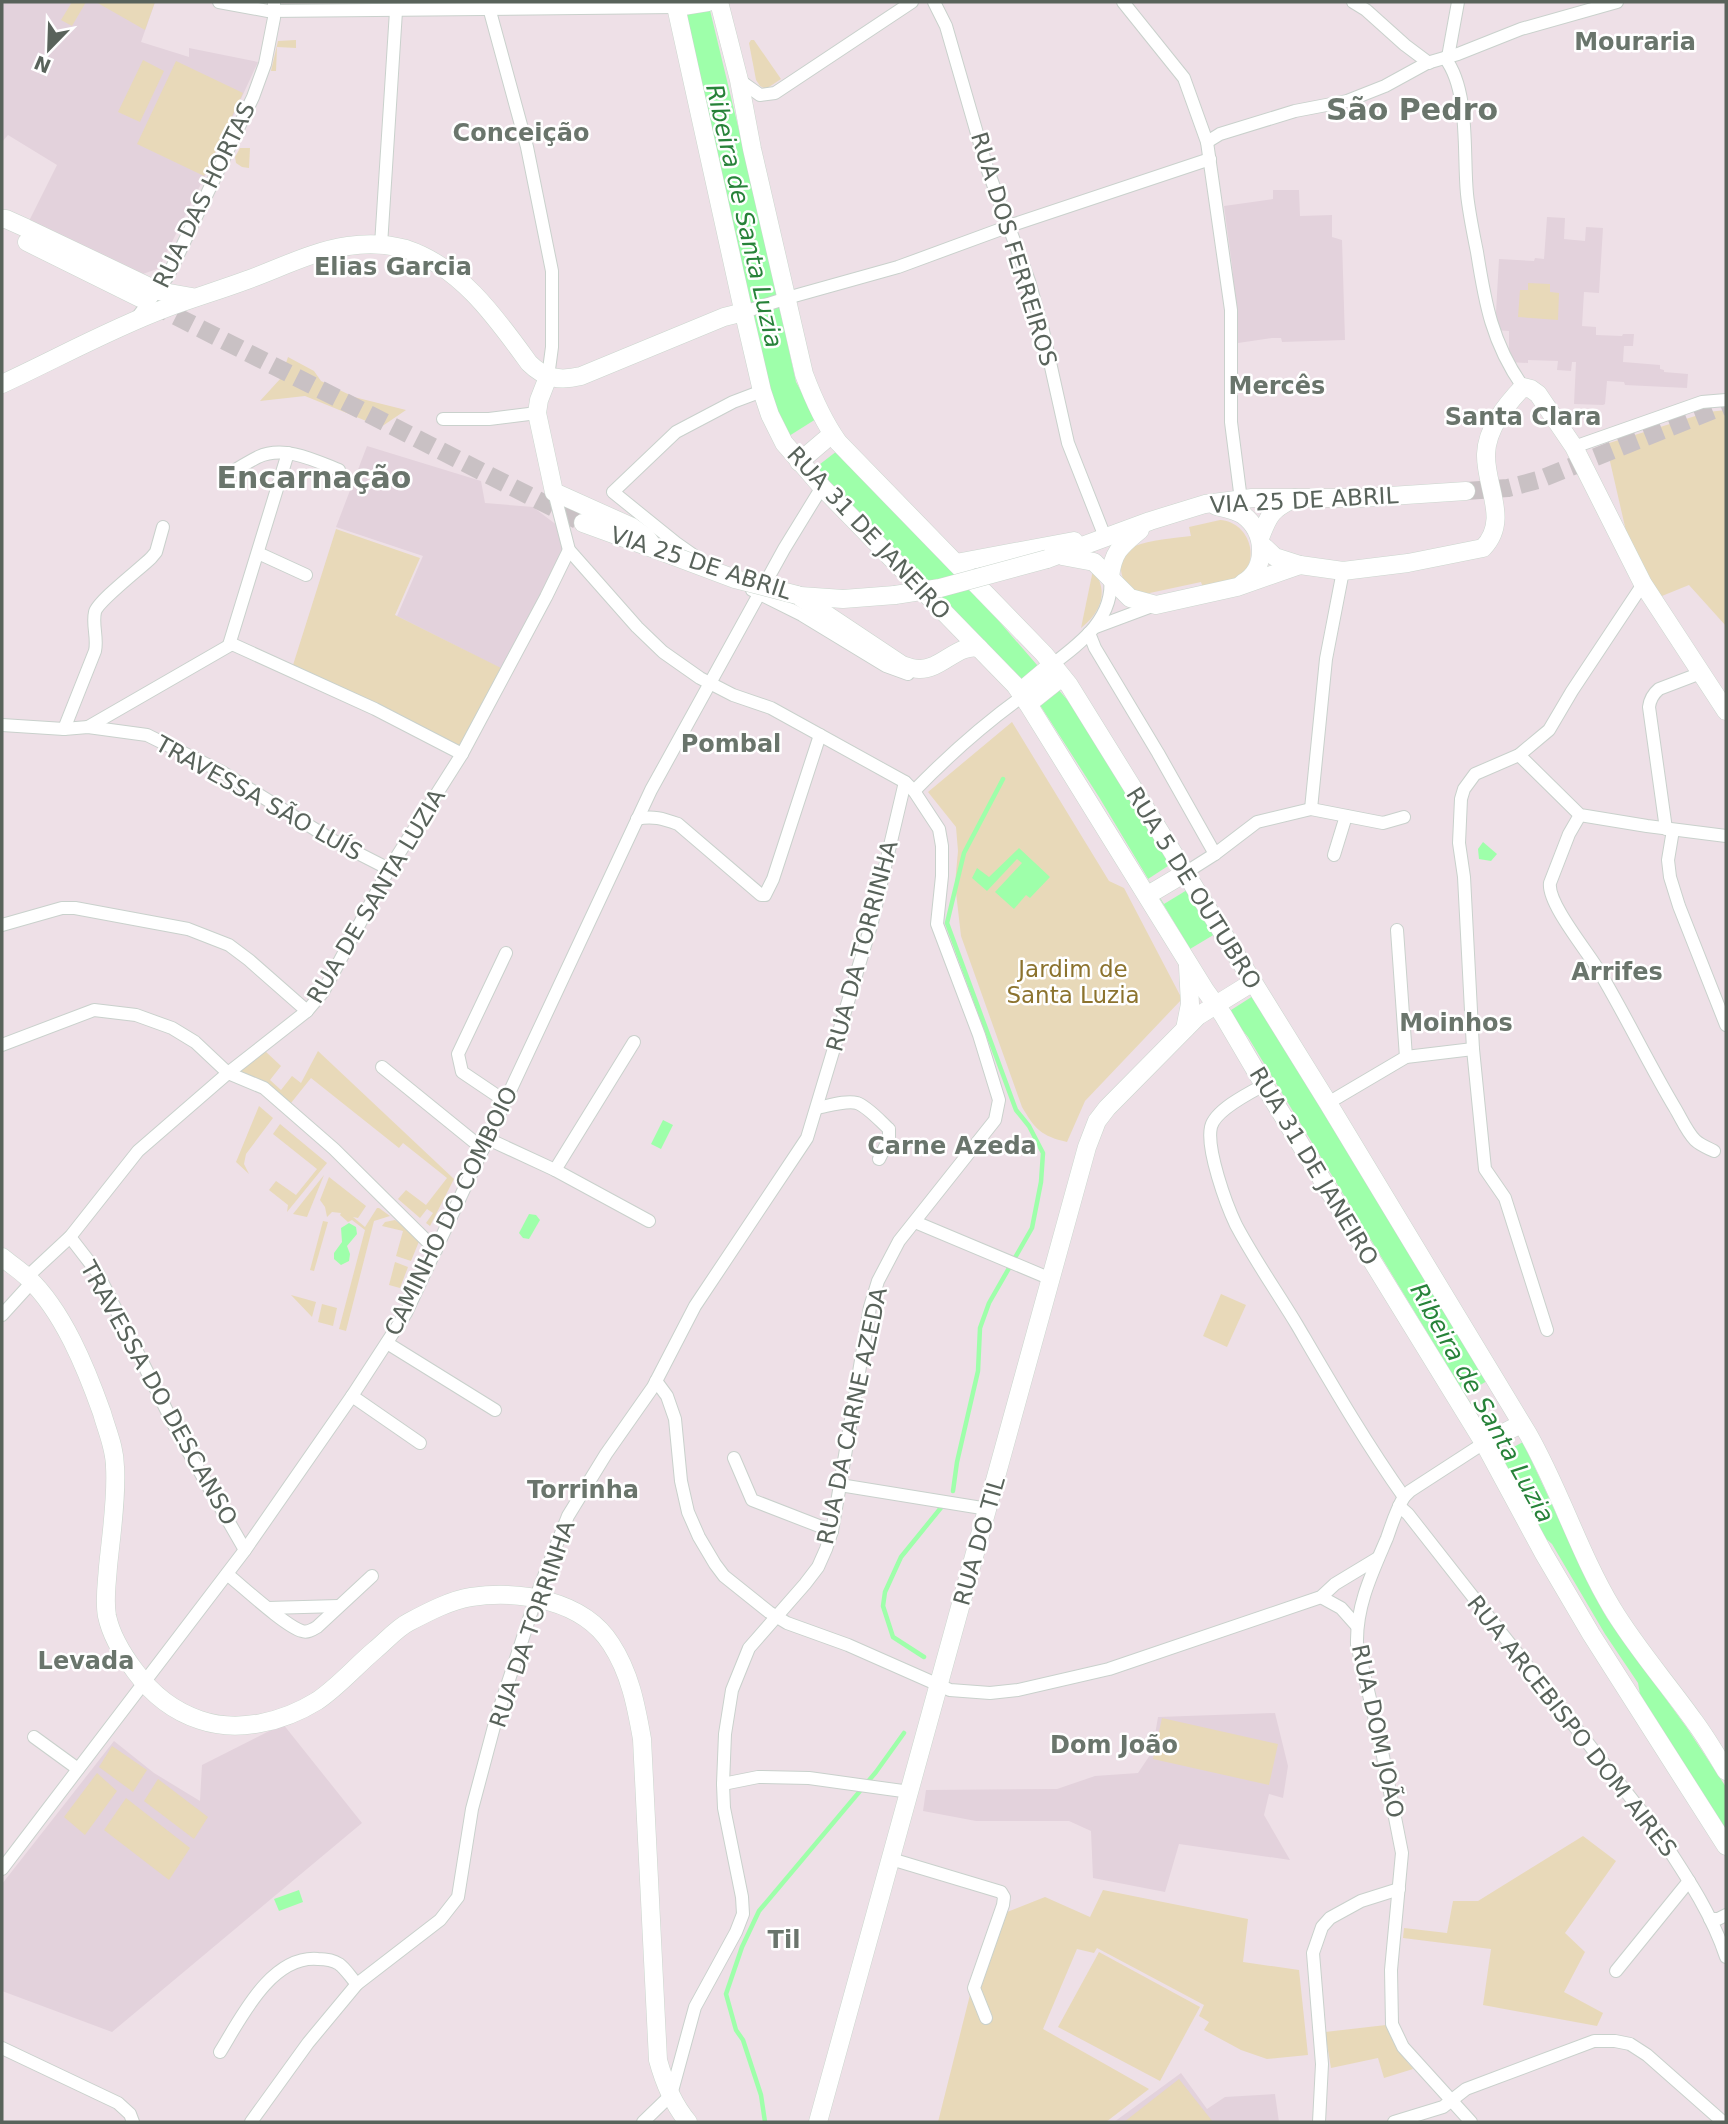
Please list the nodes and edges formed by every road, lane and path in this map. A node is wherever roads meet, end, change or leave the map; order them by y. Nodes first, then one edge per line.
1 (219, 2) edge
2 (708, 2) edge
3 (719, 2) edge
4 (912, 2) edge
5 (934, 2) edge
6 (1123, 2) edge
7 (1353, 2) edge
8 (1458, 2) edge
9 (1617, 2) edge
10 (679, 5) edge
11 (489, 6) edge
12 (274, 7) edge
13 (396, 11) junction
14 (1446, 58) junction
15 (1429, 63) junction
16 (739, 80) junction
17 (1207, 142) junction
18 (1210, 159) junction
19 (2, 219) edge
20 (1009, 226) junction
21 (2, 229) edge
22 (381, 245) junction
23 (158, 291) junction
24 (140, 298) tunnel mouth
25 (199, 298) junction
26 (787, 298) junction
27 (166, 308) junction
28 (744, 312) junction
29 (135, 322) junction
30 (548, 377) junction
31 (2, 384) edge
32 (1523, 387) junction
33 (762, 391) junction
34 (1726, 400) edge
35 (537, 413) junction
36 (443, 419) dead end
37 (832, 434) junction
38 (1574, 447) junction
39 (288, 453) junction
40 (799, 462) junction
41 (338, 470) dead end
42 (224, 477) dead end
43 (822, 486) junction
44 (1466, 491) tunnel mouth
45 (554, 492) junction
46 (1295, 498) junction
47 (1241, 500) junction
48 (1205, 504) junction
49 (1150, 521) junction
50 (583, 523) tunnel mouth
51 (163, 527) dead end
52 (1105, 537) junction
53 (1260, 541) junction
54 (569, 550) junction
55 (655, 550) junction
56 (258, 553) junction
57 (1051, 558) junction
58 (956, 563) junction
59 (1300, 565) junction
60 (1343, 571) junction
61 (306, 575) dead end
62 (1110, 577) junction
63 (1643, 584) junction
64 (1237, 587) junction
65 (759, 594) junction
66 (797, 595) junction
67 (1156, 605) junction
68 (1092, 630) junction
69 (229, 645) junction
70 (979, 648) junction
71 (920, 670) junction
72 (1701, 673) junction
73 (1053, 674) junction
74 (709, 683) junction
75 (1026, 696) junction
76 (1726, 711) edge
77 (2, 725) edge
78 (88, 727) junction
79 (65, 729) junction
80 (820, 735) junction
81 (462, 754) junction
82 (1519, 755) junction
83 (910, 787) junction
84 (1311, 809) junction
85 (1580, 815) junction
86 (1346, 816) junction
87 (1405, 817) dead end
88 (637, 819) junction
89 (1670, 829) junction
90 (1726, 838) edge
91 (1215, 854) junction
92 (1334, 855) dead end
93 (389, 869) junction
94 (1182, 874) junction
95 (1152, 893) junction
96 (2, 925) edge
97 (1396, 930) dead end
98 (506, 953) dead end
99 (1188, 962) junction
100 (1253, 982) junction
101 (1215, 1004) junction
102 (307, 1011) junction
103 (1726, 1025) edge
104 (1185, 1028) junction
105 (634, 1042) dead end
106 (2, 1045) edge
107 (1473, 1049) junction
108 (1406, 1057) junction
109 (382, 1067) dead end
110 (228, 1073) junction
111 (1264, 1085) junction
112 (505, 1101) junction
113 (1328, 1103) junction
114 (816, 1111) junction
115 (485, 1144) junction
116 (1714, 1151) dead end
117 (878, 1159) dead end
118 (555, 1170) junction
119 (649, 1220) dead end
120 (915, 1222) junction
121 (71, 1237) junction
122 (436, 1250) junction
123 (2, 1257) edge
124 (30, 1279) junction
125 (1051, 1279) junction
126 (2, 1315) edge
127 (1547, 1330) dead end
128 (387, 1343) junction
129 (656, 1381) junction
130 (352, 1396) junction
131 (495, 1410) dead end
132 (1521, 1424) junction
133 (420, 1443) dead end
134 (1484, 1443) junction
135 (734, 1458) dead end
136 (841, 1485) junction
137 (1401, 1502) junction
138 (988, 1509) junction
139 (832, 1531) junction
140 (245, 1550) junction
141 (1378, 1558) junction
142 (227, 1574) junction
143 (372, 1576) dead end
144 (1348, 1577) junction
145 (1364, 1594) junction
146 (536, 1598) junction
147 (1327, 1600) junction
148 (339, 1606) junction
149 (268, 1608) junction
150 (777, 1618) junction
151 (1357, 1626) junction
152 (144, 1683) junction
153 (939, 1685) junction
154 (34, 1737) dead end
155 (78, 1769) junction
156 (1726, 1770) edge
157 (723, 1784) junction
158 (910, 1792) junction
159 (1726, 1846) edge
160 (891, 1859) junction
161 (2, 1869) edge
162 (1689, 1881) junction
163 (1399, 1889) junction
164 (1726, 1915) edge
165 (1710, 1919) junction
166 (1726, 1957) edge
167 (1616, 1971) dead end
168 (357, 1984) junction
169 (986, 2018) dead end
170 (2, 2048) edge
171 (220, 2052) dead end
172 (671, 2095) junction
173 (1452, 2100) junction
174 (133, 2122) edge
175 (251, 2122) edge
176 (643, 2122) edge
177 (688, 2122) edge
178 (818, 2122) edge
179 (1319, 2122) edge
180 (1394, 2122) edge
181 (1471, 2122) edge
182 (1723, 2122) edge

1 - 12 street
2 - 10 main road
3 - 16 main road, RUA 5 DE OUTUBRO
4 - 16 street
5 - 20 street, RUA DOS FERREIROS
6 - 17 street
7 - 15 street
8 - 14 street
9 - 14 street
10 - 11 street
10 - 28 main road, RUA 31 DE JANEIRO
11 - 13 street
11 - 30 street
12 - 13 street
12 - 23 street, RUA DAS HORTAS
13 - 22 street
14 - 15 street
14 - 32 street
15 - 17 street
16 - 26 main road, RUA 5 DE OUTUBRO
17 - 18 street
18 - 20 street
18 - 47 street
19 - 23 main road
20 - 26 street
20 - 52 street, RUA DOS FERREIROS
21 - 24 main road
22 - 25 main road
22 - 30 main road
23 - 25 main road
23 - 27 main road
23 - 29 street, RUA DAS HORTAS
25 - 27 main road
26 - 28 street
26 - 37 main road, RUA 5 DE OUTUBRO
27 - 29 main road
28 - 30 main road
28 - 33 main road, RUA 31 DE JANEIRO
29 - 31 main road, RUA DAS HORTAS
30 - 35 main road
32 - 38 main road
32 - 60 main road
33 - 40 main road, RUA 31 DE JANEIRO
33 - 65 street
34 - 38 street
35 - 36 street
35 - 45 main road
37 - 40 main road
37 - 58 main road, RUA 5 DE OUTUBRO
38 - 63 main road
39 - 41 street
39 - 42 street
39 - 56 street
40 - 43 main road, RUA 31 DE JANEIRO
43 - 65 street, CAMINHO DO COMBOIO
43 - 70 main road, RUA 31 DE JANEIRO
44 - 46 main road, VIA 25 DE ABRIL
45 - 54 street
45 - 55 main road
46 - 47 main road, VIA 25 DE ABRIL
46 - 53 main road
47 - 48 main road, VIA 25 DE ABRIL
48 - 49 main road, VIA 25 DE ABRIL
48 - 53 main road
49 - 52 main road, VIA 25 DE ABRIL
49 - 62 main road
50 - 55 main road, VIA 25 DE ABRIL
51 - 79 street
52 - 57 main road, VIA 25 DE ABRIL
52 - 58 main road, VIA 25 DE ABRIL
53 - 59 main road
53 - 64 main road
54 - 74 street
54 - 81 street, RUA DE SANTA LUZIA
55 - 66 main road, VIA 25 DE ABRIL, bridge
56 - 61 street
56 - 69 street
57 - 62 main road
57 - 66 main road, VIA 25 DE ABRIL, bridge
58 - 73 main road, RUA 5 DE OUTUBRO
59 - 60 main road
59 - 64 main road
60 - 84 street
62 - 67 main road
62 - 68 street
63 - 72 main road
63 - 82 street
64 - 67 main road
65 - 71 street
65 - 74 street, CAMINHO DO COMBOIO
66 - 71 main road
67 - 68 street
68 - 73 street
68 - 91 street
69 - 78 street
69 - 81 street
70 - 71 main road
70 - 75 main road, RUA 31 DE JANEIRO
72 - 76 main road
72 - 89 street
73 - 75 main road
73 - 94 main road, RUA 5 DE OUTUBRO
74 - 80 street
74 - 88 street, CAMINHO DO COMBOIO
75 - 83 street
75 - 95 main road, RUA 31 DE JANEIRO
77 - 79 street, TRAVESSA SÃO LUÍS
78 - 79 street, TRAVESSA SÃO LUÍS
78 - 93 street, TRAVESSA SÃO LUÍS
80 - 83 street
80 - 88 street
81 - 93 street, RUA DE SANTA LUZIA
82 - 85 street
82 - 107 street
83 - 114 street, RUA DA TORRINHA
83 - 120 street, RUA DA CARNE AZEDA
84 - 86 street
84 - 91 street
85 - 89 street
85 - 116 street
86 - 87 street
86 - 92 street
88 - 112 street, CAMINHO DO COMBOIO
89 - 90 street
89 - 103 street
91 - 94 street
93 - 102 street, RUA DE SANTA LUZIA
94 - 95 main road
94 - 100 main road, RUA 5 DE OUTUBRO
95 - 99 main road, RUA 31 DE JANEIRO
96 - 102 street
97 - 108 street
98 - 112 street
99 - 101 main road, RUA 31 DE JANEIRO
99 - 104 main road, RUA 31 DE JANEIRO
100 - 101 main road, RUA DO TIL
100 - 113 main road, RUA 5 DE OUTUBRO
101 - 104 main road, RUA DO TIL
101 - 111 main road, RUA 31 DE JANEIRO
102 - 110 street, RUA DE SANTA LUZIA
104 - 125 main road, RUA DO TIL
105 - 118 street
106 - 110 street
107 - 108 street
107 - 127 street
108 - 113 street
109 - 115 street
110 - 121 street, RUA DE SANTA LUZIA
110 - 122 street
111 - 134 main road, RUA 31 DE JANEIRO
111 - 137 street, RUA ARCEBISPO DOM AIRES
112 - 115 street, CAMINHO DO COMBOIO
113 - 132 main road, RUA 5 DE OUTUBRO
114 - 117 street
114 - 129 street, RUA DA TORRINHA
115 - 118 street
115 - 122 street, CAMINHO DO COMBOIO
118 - 119 street
120 - 125 street
120 - 136 street, RUA DA CARNE AZEDA
121 - 124 street, RUA DE SANTA LUZIA
121 - 140 street, TRAVESSA DO DESCANSO
122 - 128 street, CAMINHO DO COMBOIO
123 - 124 main road
124 - 126 street, RUA DE SANTA LUZIA
124 - 152 main road
125 - 138 main road, RUA DO TIL
128 - 130 street, CAMINHO DO COMBOIO
128 - 131 street
129 - 146 street, RUA DA TORRINHA
129 - 150 street
130 - 133 street
130 - 140 street, CAMINHO DO COMBOIO
132 - 134 main road
132 - 156 main road, RUA 5 DE OUTUBRO
134 - 137 street
134 - 159 main road, RUA 31 DE JANEIRO
135 - 139 street
136 - 138 street
136 - 139 street, RUA DA CARNE AZEDA
137 - 141 street, RUA DOM JOÃO
137 - 162 street, RUA ARCEBISPO DOM AIRES
138 - 153 main road, RUA DO TIL
139 - 150 street, RUA DA CARNE AZEDA
140 - 142 street, CAMINHO DO COMBOIO
141 - 144 street
141 - 145 street, RUA DOM JOÃO
142 - 149 street
142 - 152 street, CAMINHO DO COMBOIO
143 - 148 street
144 - 145 street
144 - 147 street
145 - 147 street
145 - 151 street, RUA DOM JOÃO
146 - 152 main road
146 - 168 street, RUA DA TORRINHA
146 - 172 main road
147 - 151 street
147 - 153 street
148 - 149 street
148 - 149 street
150 - 153 street
150 - 157 street, RUA DA CARNE AZEDA
151 - 163 street, RUA DOM JOÃO
152 - 155 street, CAMINHO DO COMBOIO
153 - 158 main road, RUA DO TIL
154 - 155 street
155 - 161 street, CAMINHO DO COMBOIO
157 - 158 street
157 - 172 street, RUA DA CARNE AZEDA
158 - 160 main road, RUA DO TIL
160 - 169 street
160 - 178 main road, RUA DO TIL
162 - 165 street, RUA ARCEBISPO DOM AIRES
162 - 167 street
163 - 173 street, RUA DOM JOÃO
163 - 179 street
164 - 165 street
165 - 166 street, RUA ARCEBISPO DOM AIRES
168 - 171 street
168 - 175 street, RUA DA TORRINHA
170 - 174 street
172 - 176 street
172 - 177 main road
173 - 180 street
173 - 181 street, RUA DOM JOÃO
173 - 182 street

